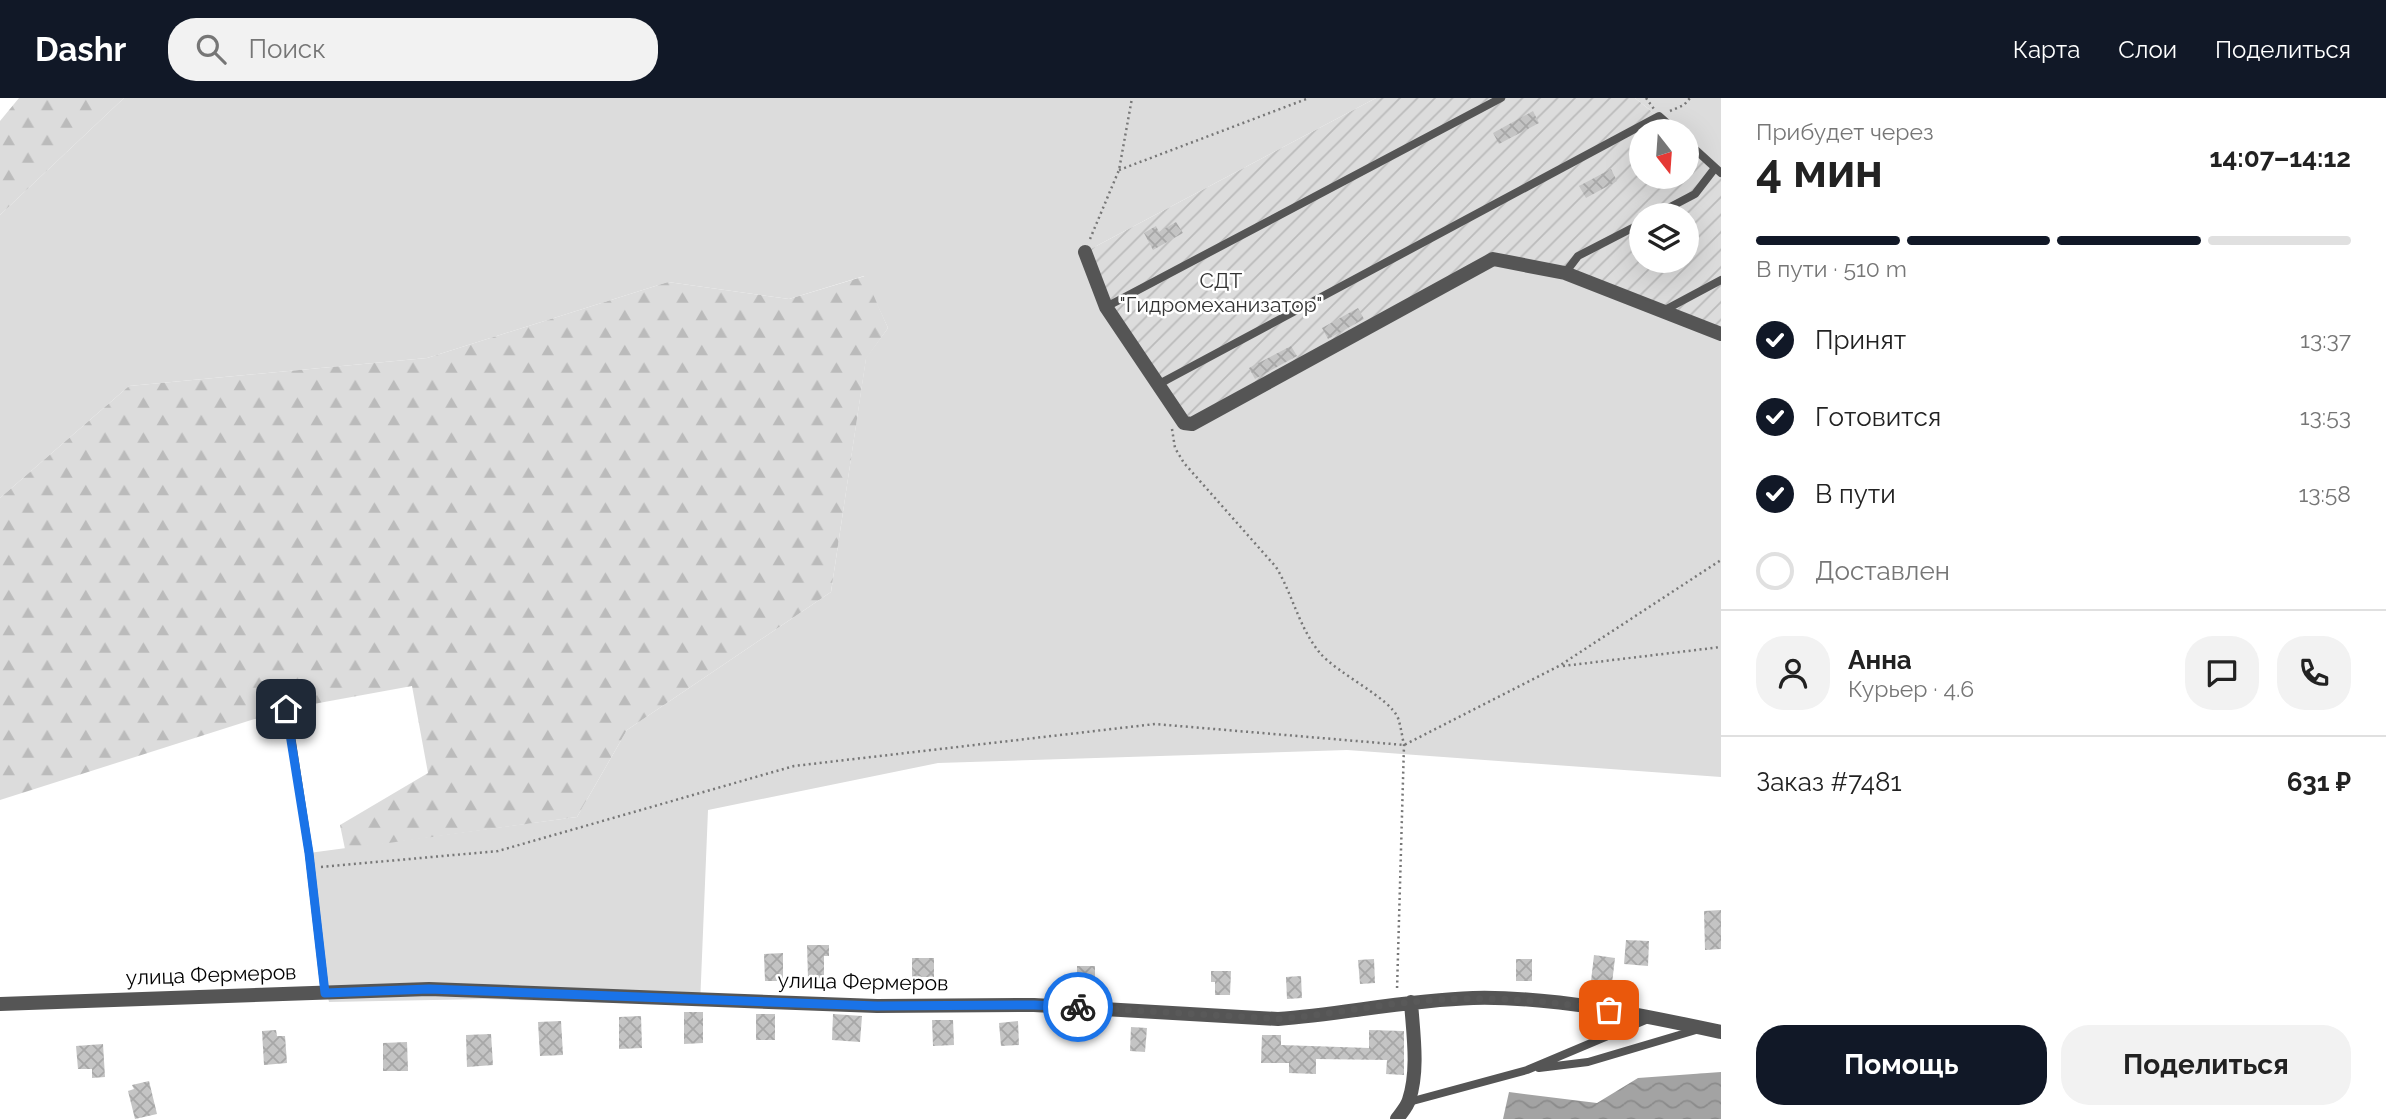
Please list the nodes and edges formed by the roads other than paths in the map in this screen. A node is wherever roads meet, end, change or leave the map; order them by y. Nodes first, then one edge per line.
1 (1501, 98) edge
2 (1629, 132) edge
3 (1699, 153) edge
4 (1718, 170) edge
5 (1678, 203) edge
6 (1629, 230) edge
7 (1085, 252) road end
8 (1565, 273) junction
9 (1721, 280) edge
10 (1106, 307) junction
11 (1663, 311) junction
12 (1721, 334) edge
13 (1159, 384) junction
14 (286, 709) dead end
15 (325, 993) junction
16 (1404, 1003) junction
17 (0, 1004) edge
18 (1653, 1017) junction
19 (1703, 1028) junction
20 (1721, 1031) edge
21 (1529, 1069) junction
22 (1409, 1102) junction
23 (1397, 1119) edge

1 - 10 lane
2 - 13 lane
3 - 4 lane
4 - 5 lane
6 - 8 lane
7 - 10 street
8 - 11 street
8 - 13 street
9 - 11 lane
10 - 13 street
11 - 12 street
14 - 15 lane
15 - 16 street, улица Фермеров
15 - 17 street, улица Фермеров
16 - 18 street, улица Фермеров
16 - 22 street
18 - 19 street, улица Фермеров
18 - 21 lane
19 - 20 street, улица Фермеров
19 - 21 lane
21 - 22 lane
22 - 23 street

